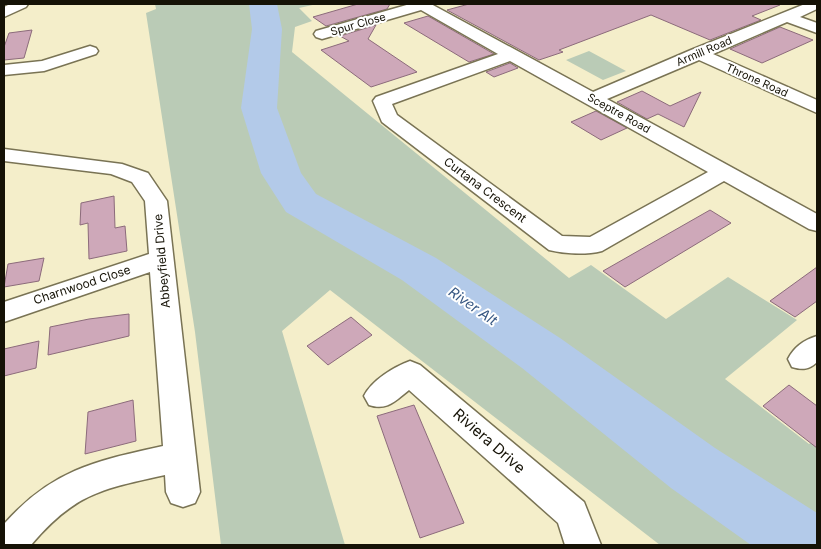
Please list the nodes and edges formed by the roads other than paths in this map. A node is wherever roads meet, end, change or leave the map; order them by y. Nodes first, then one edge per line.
1 (21, 4) edge
2 (421, 4) edge
3 (817, 4) edge
4 (4, 13) edge
5 (787, 17) junction
6 (817, 28) edge
7 (322, 34) dead end
8 (90, 51) dead end
9 (513, 54) junction
10 (697, 54) junction
11 (4, 70) edge
12 (592, 99) junction
13 (817, 107) edge
14 (4, 155) edge
15 (725, 172) junction
16 (817, 224) edge
17 (162, 259) junction
18 (4, 312) edge
19 (379, 396) dead end
20 (179, 457) junction
21 (183, 492) dead end
22 (9, 545) edge
23 (583, 545) edge

1 - 4 street
2 - 7 street, Spur Close
2 - 9 street, Sceptre Road
3 - 5 street, Armill Road
5 - 6 street
5 - 10 street, Armill Road
8 - 11 street
9 - 12 street, Sceptre Road
9 - 15 street, Curtana Crescent
10 - 12 street, Armill Road
10 - 13 street, Throne Road
12 - 15 street, Sceptre Road
14 - 17 street, Abbeyfield Drive
15 - 16 street, Sceptre Road
17 - 18 street, Charnwood Close
17 - 20 street, Abbeyfield Drive
19 - 23 street, Riviera Drive
20 - 21 street, Abbeyfield Drive
20 - 22 street

